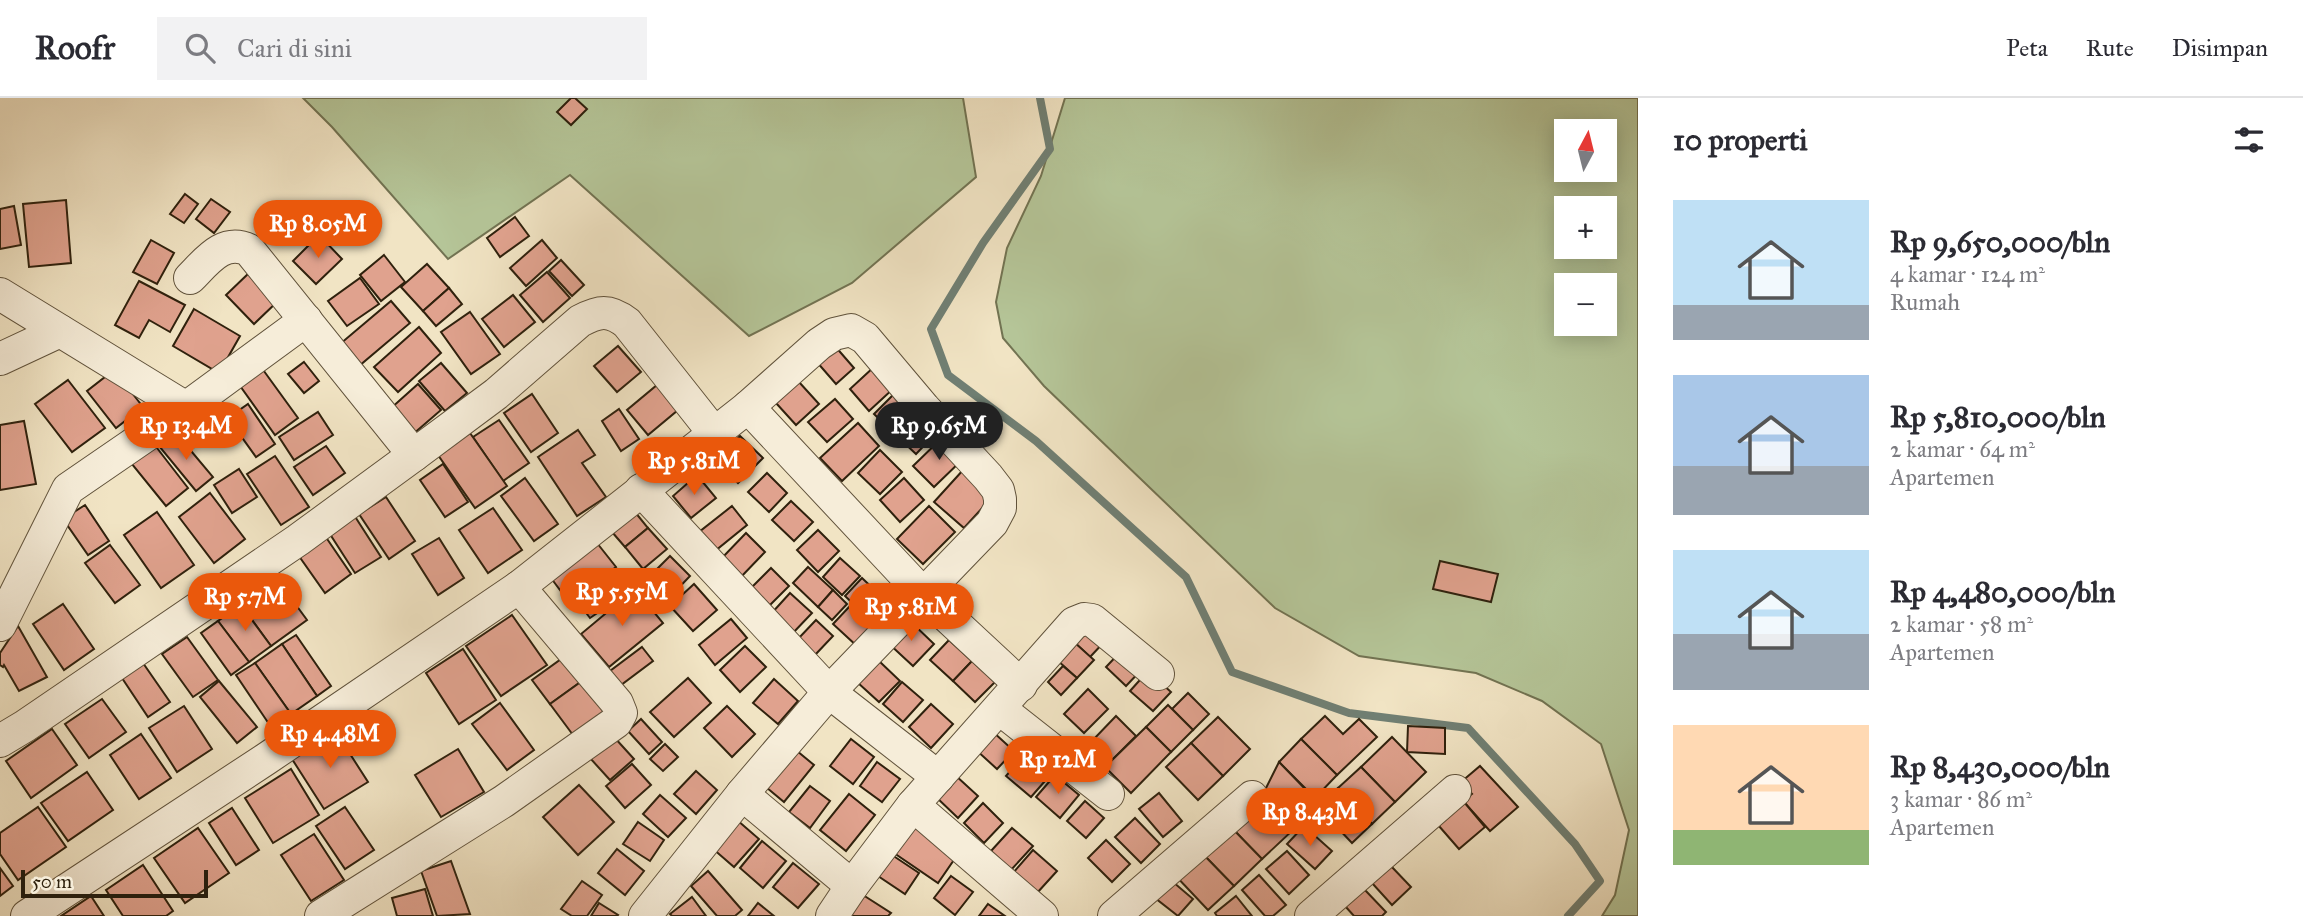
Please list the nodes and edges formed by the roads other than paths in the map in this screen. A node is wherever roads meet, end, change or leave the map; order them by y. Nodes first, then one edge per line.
1 (190, 278) dead end
2 (0, 295) edge
3 (306, 320) junction
4 (60, 331) junction
5 (0, 359) edge
6 (748, 407) junction
7 (186, 408) junction
8 (714, 433) junction
9 (414, 455) junction
10 (641, 490) junction
11 (519, 587) junction
12 (922, 593) junction
13 (0, 625) edge
14 (1158, 674) dead end
15 (1021, 685) junction
16 (829, 692) junction
17 (1000, 709) junction
18 (0, 741) edge
19 (938, 777) junction
20 (1455, 791) dead end
21 (742, 794) junction
22 (1108, 794) dead end
23 (1252, 797) dead end
24 (913, 805) junction
25 (852, 886) junction
26 (27, 916) edge
27 (321, 916) edge
28 (645, 916) edge
29 (832, 916) edge
30 (1042, 916) edge
31 (1114, 916) edge
32 (1311, 916) edge

1 - 3 street
2 - 4 street
3 - 7 street
3 - 9 street
4 - 5 street
4 - 7 street
6 - 8 street
6 - 12 street
6 - 12 street
7 - 13 street
8 - 9 street
8 - 10 street
9 - 18 street
10 - 11 street
10 - 16 street
11 - 26 street
11 - 27 street
12 - 15 street
12 - 16 street
14 - 15 street
15 - 17 street
16 - 19 street
16 - 21 street
17 - 19 street
17 - 22 street
19 - 24 street
20 - 32 street
21 - 25 street
21 - 28 street
23 - 31 street
24 - 25 street
24 - 30 street
25 - 29 street

